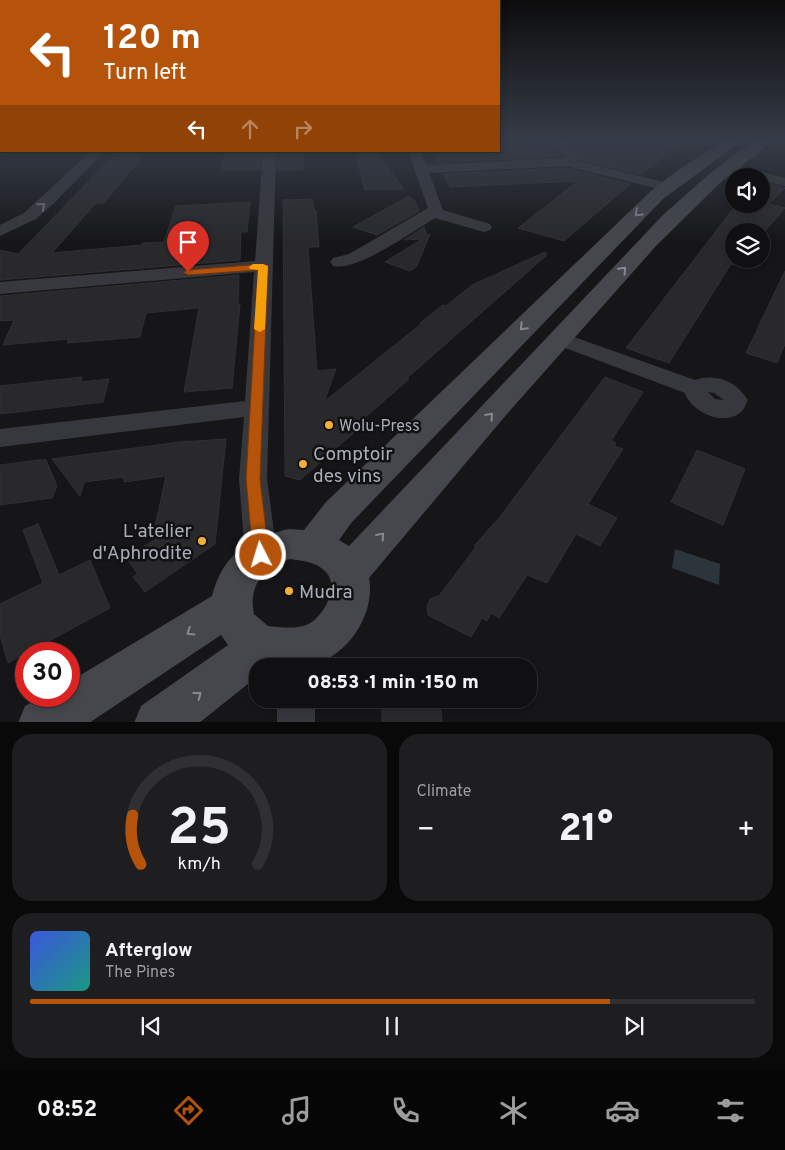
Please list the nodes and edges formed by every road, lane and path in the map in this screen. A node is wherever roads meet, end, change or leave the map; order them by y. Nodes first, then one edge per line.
1 (73, 176) edge
2 (268, 176) edge
3 (424, 176) edge
4 (636, 176) edge
5 (688, 176) edge
6 (711, 176) edge
7 (772, 176) edge
8 (785, 182) edge
9 (671, 184) junction
10 (433, 212) junction
11 (484, 227) dead end
12 (0, 231) edge
13 (339, 262) dead end
14 (263, 266) junction
15 (570, 280) junction
16 (0, 288) edge
17 (604, 291) junction
18 (560, 338) junction
19 (696, 389) dead end
20 (256, 408) junction
21 (0, 438) edge
22 (314, 545) junction
23 (261, 555) junction
24 (349, 573) junction
25 (231, 606) junction
26 (282, 654) edge
27 (296, 708) edge
28 (42, 722) edge
29 (158, 722) edge
30 (296, 722) edge

12 -> 1 street
2 - 14 street
3 - 10 street
4 - 9 street
5 - 9 main road
17 -> 6 main road
7 - 8 street
9 -> 15 main road
10 - 11 street
10 - 13 street
14 - 16 street
14 - 20 street
15 - 17 main road
15 -> 22 main road
17 - 18 main road
18 - 19 street
24 -> 18 main road
20 - 21 street
20 - 23 street
22 - 23 main road
22 - 24 main road
23 - 25 main road
24 - 26 main road
25 - 26 main road
25 -> 28 main road
29 -> 26 main road
27 - 30 street

